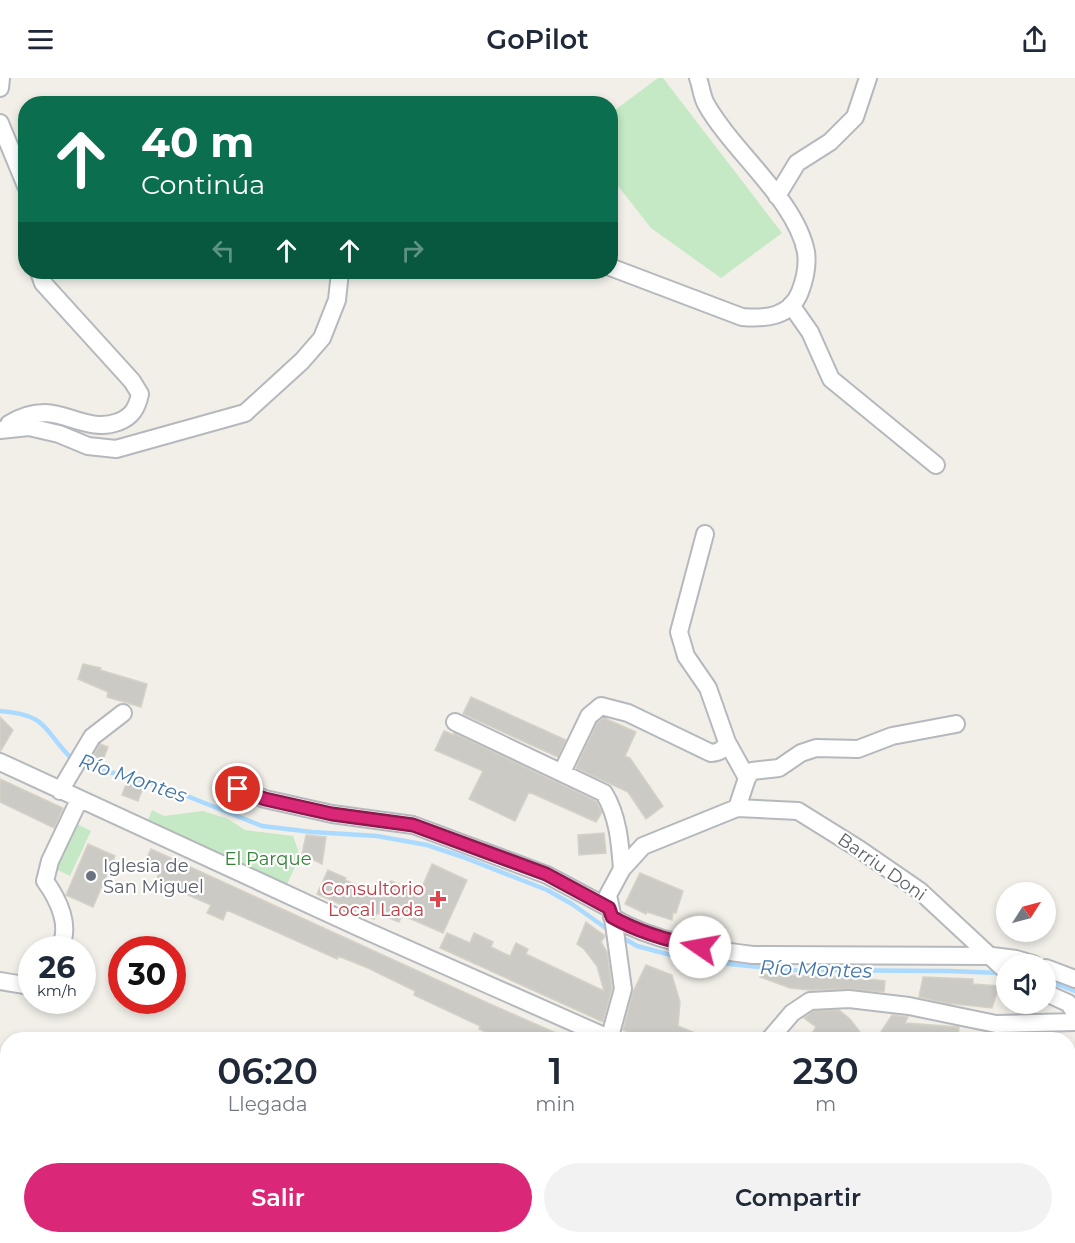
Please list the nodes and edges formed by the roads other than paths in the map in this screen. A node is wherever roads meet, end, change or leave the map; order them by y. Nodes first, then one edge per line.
1 (1, 78) edge
2 (698, 78) edge
3 (868, 78) edge
4 (0, 88) edge
5 (0, 123) edge
6 (18, 167) edge
7 (777, 196) junction
8 (618, 270) edge
9 (42, 279) edge
10 (340, 279) edge
11 (791, 305) junction
12 (0, 430) edge
13 (936, 465) dead end
14 (705, 534) dead end
15 (123, 713) dead end
16 (455, 722) dead end
17 (956, 723) dead end
18 (727, 742) junction
19 (0, 762) edge
20 (562, 772) junction
21 (747, 778) junction
22 (238, 789) dead end
23 (60, 791) junction
24 (79, 800) junction
25 (737, 808) junction
26 (622, 869) junction
27 (612, 916) junction
28 (64, 936) edge
29 (996, 960) edge
30 (996, 963) edge
31 (1056, 972) edge
32 (1075, 979) edge
33 (0, 981) edge
34 (18, 984) edge
35 (1056, 998) edge
36 (1075, 1012) edge
37 (1075, 1022) edge
38 (594, 1032) edge
39 (612, 1032) edge
40 (776, 1032) edge

1 - 4 street
2 - 7 street
3 - 7 street
5 - 6 street
7 - 11 street
8 - 11 street
9 - 12 street
10 - 12 street
11 - 13 street
14 - 18 street
15 - 23 street
16 - 20 street
17 - 21 street
18 - 20 street
18 - 21 street
19 - 23 street
20 - 26 street
21 - 25 street
22 - 27 street
23 - 24 street
24 - 28 street
24 - 38 street
25 - 26 street, Barriu Doni
25 - 29 street, Barriu Doni
26 - 27 street, Barriu Doni
27 - 30 street
27 - 39 street, Barriu Doni
31 - 32 street
33 - 34 street
35 - 36 street
37 - 40 street

